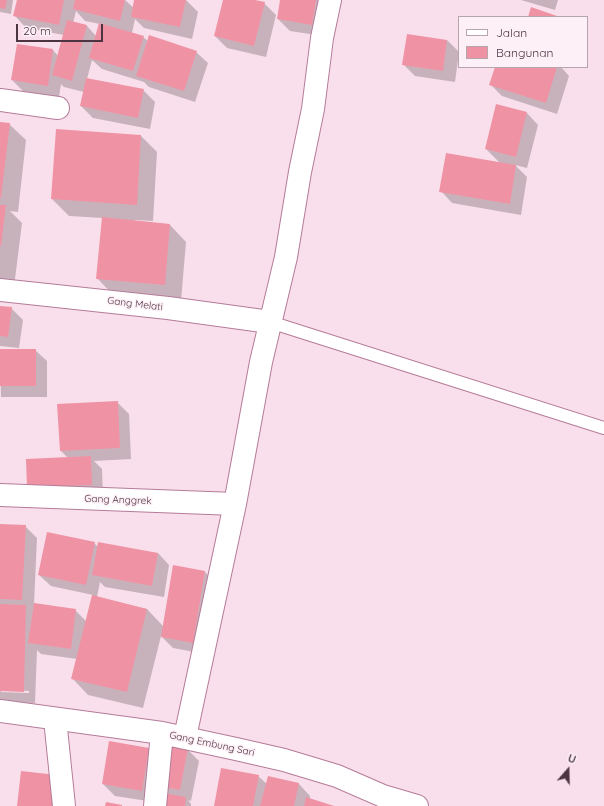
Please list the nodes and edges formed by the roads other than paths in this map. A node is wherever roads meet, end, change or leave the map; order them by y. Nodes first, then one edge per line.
1 (330, 0) edge
2 (0, 100) edge
3 (58, 108) dead end
4 (0, 290) edge
5 (270, 322) junction
6 (604, 428) edge
7 (0, 495) edge
8 (235, 504) junction
9 (0, 711) edge
10 (55, 726) junction
11 (162, 733) junction
12 (185, 737) junction
13 (382, 801) edge
14 (64, 806) edge
15 (154, 806) edge
16 (417, 806) edge

1 - 5 street
2 - 3 street
4 - 5 street, Gang Melati
5 - 6 lane
5 - 8 street
7 - 8 street, Gang Anggrek
8 - 12 street
9 - 10 street, Gang Embung Sari
10 - 11 street, Gang Embung Sari
10 - 14 street
11 - 12 street, Gang Embung Sari
11 - 15 street
12 - 13 street, Gang Embung Sari
13 - 16 street, Gang Embung Sari

